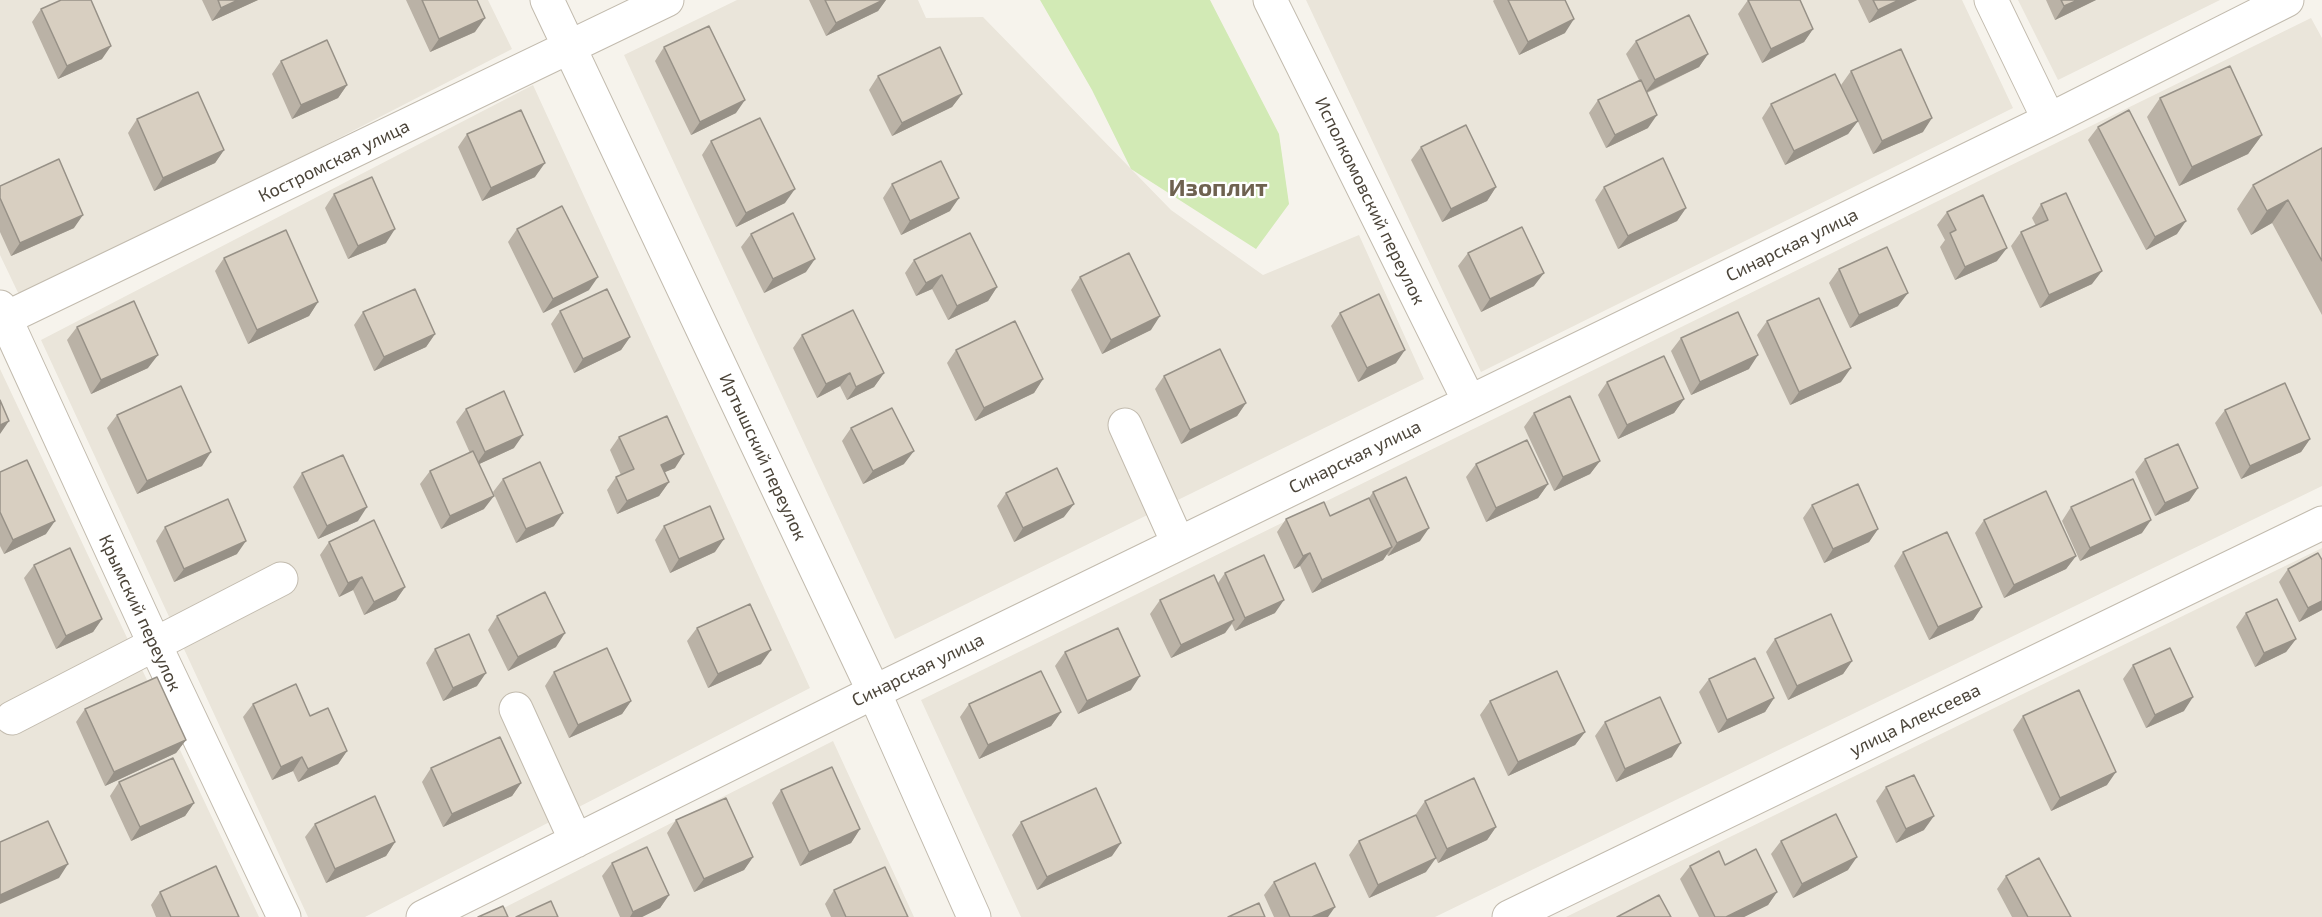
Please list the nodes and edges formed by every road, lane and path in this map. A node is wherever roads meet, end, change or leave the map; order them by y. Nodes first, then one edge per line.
1 (547, 0) edge
2 (667, 0) edge
3 (1270, 0) edge
4 (1991, 0) edge
5 (2287, 0) edge
6 (570, 48) junction
7 (2049, 120) junction
8 (2, 315) edge
9 (1469, 401) junction
10 (1125, 425) dead end
11 (2322, 523) edge
12 (1178, 543) junction
13 (281, 579) dead end
14 (155, 645) junction
15 (874, 692) junction
16 (516, 709) dead end
17 (12, 718) dead end
18 (576, 841) junction
19 (284, 917) edge
20 (423, 917) edge
21 (974, 917) edge
22 (1509, 917) edge

1 - 6 street, Иртышский переулок
2 - 6 street, Костромская улица
3 - 9 street, Исполкомовский переулок
4 - 7 street
5 - 7 street, Синарская улица
6 - 8 street, Костромская улица
6 - 15 street, Иртышский переулок
7 - 9 street, Синарская улица
8 - 14 street, Крымский переулок
9 - 12 street, Синарская улица
10 - 12 street
11 - 22 street, улица Алексеева
12 - 15 street, Синарская улица
13 - 14 street
14 - 17 street
14 - 19 street, Крымский переулок
15 - 18 street, Синарская улица
15 - 21 street, Иртышский переулок
16 - 18 street
18 - 20 street, Синарская улица

